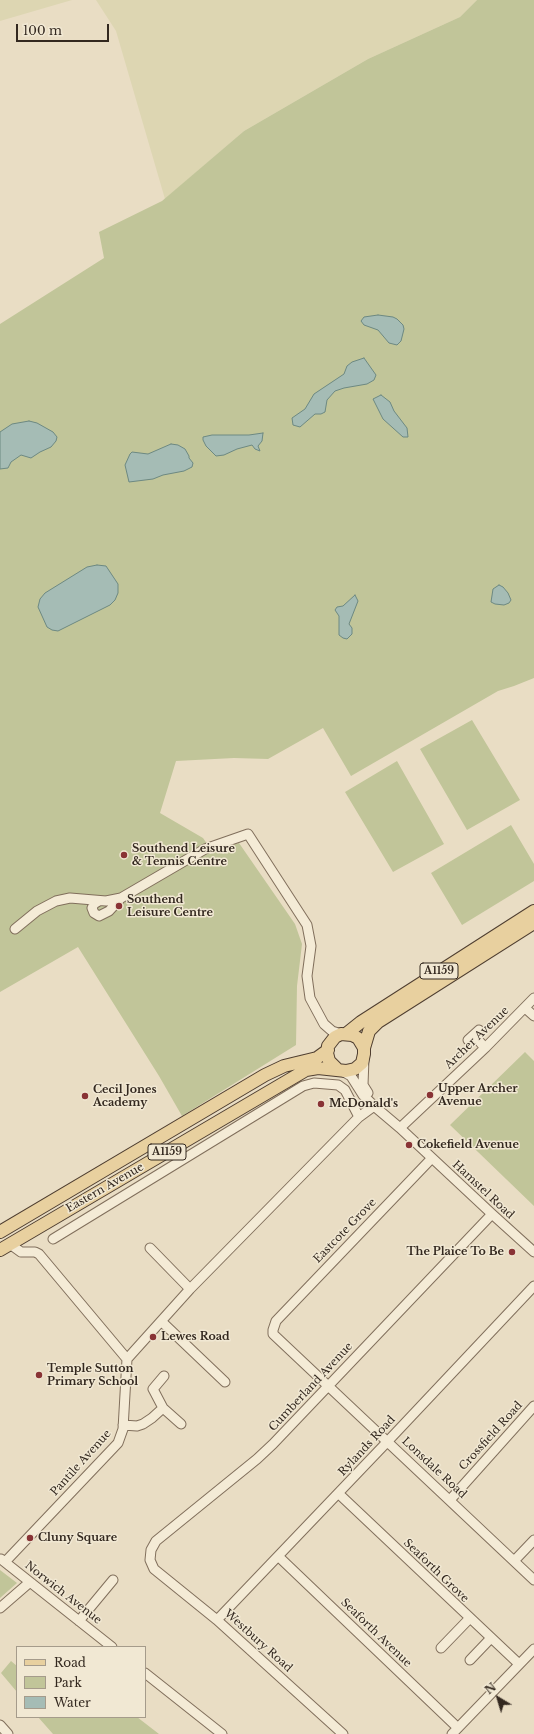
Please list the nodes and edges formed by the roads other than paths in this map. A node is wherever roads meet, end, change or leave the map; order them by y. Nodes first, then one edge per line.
1 (121, 898) junction
2 (99, 900) junction
3 (534, 911) edge
4 (534, 923) edge
5 (14, 929) dead end
6 (534, 998) edge
7 (525, 1008) junction
8 (534, 1016) edge
9 (324, 1024) junction
10 (344, 1034) junction
11 (473, 1035) dead end
12 (328, 1048) junction
13 (485, 1048) junction
14 (364, 1051) junction
15 (340, 1070) junction
16 (366, 1094) junction
17 (374, 1106) junction
18 (359, 1117) junction
19 (400, 1128) junction
20 (432, 1158) junction
21 (492, 1214) junction
22 (0, 1232) edge
23 (53, 1239) dead end
24 (5, 1247) edge
25 (149, 1249) dead end
26 (534, 1252) edge
27 (534, 1286) edge
28 (190, 1290) junction
29 (161, 1321) junction
30 (276, 1321) joint
31 (127, 1359) junction
32 (164, 1376) dead end
33 (225, 1382) dead end
34 (328, 1387) junction
35 (534, 1406) edge
36 (163, 1408) junction
37 (181, 1424) dead end
38 (123, 1425) junction
39 (388, 1441) junction
40 (339, 1494) junction
41 (450, 1500) junction
42 (534, 1540) edge
43 (278, 1556) junction
44 (2, 1560) edge
45 (514, 1561) junction
46 (154, 1569) joint
47 (113, 1580) dead end
48 (534, 1580) edge
49 (30, 1582) junction
50 (0, 1608) edge
51 (469, 1619) junction
52 (217, 1620) junction
53 (79, 1621) junction
54 (491, 1638) junction
55 (111, 1646) edge
56 (441, 1648) dead end
57 (534, 1648) edge
58 (470, 1660) dead end
59 (519, 1664) junction
60 (146, 1674) edge
61 (0, 1725) edge
62 (455, 1731) edge
63 (8, 1734) edge
64 (222, 1734) edge
65 (343, 1734) edge

1 - 2 street
1 - 2 street
1 - 9 street
2 - 5 street
3 - 10 main road, A1159
4 - 14 main road, A1159
6 - 7 street, Archer Avenue
7 - 8 street
7 - 13 street, Archer Avenue
9 - 10 street
9 - 12 street
10 - 12 main road, Eastern Avenue
10 - 14 main road
11 - 13 street
12 - 15 main road
12 - 22 main road, Eastern Avenue / A1159
13 - 19 street, Archer Avenue
14 - 15 main road, Eastern Avenue
14 - 16 street
15 - 16 street, Hamstel Road
15 - 24 main road, Eastern Avenue / A1159
16 - 17 street
16 - 18 street
16 - 19 street, Hamstel Road
17 - 18 street
17 - 19 street, Hamstel Road
18 - 23 street
18 - 28 street
19 - 20 street, Hamstel Road
20 - 21 street, Hamstel Road
20 - 30 street, Eastcote Grove
21 - 26 street, Hamstel Road
21 - 34 street, Cumberland Avenue
24 - 31 street
25 - 28 street
27 - 39 street, Rylands Road
28 - 29 street
29 - 31 street
29 - 33 street
30 - 34 street, Lonsdale Road
31 - 38 street, Pantile Avenue
32 - 36 street
34 - 39 street, Lonsdale Road
34 - 46 street, Cumberland Avenue
35 - 41 street, Crossfield Road
36 - 37 street
36 - 38 street
38 - 44 street, Pantile Avenue
39 - 40 street, Rylands Road
39 - 41 street, Lonsdale Road
40 - 43 street, Rylands Road
40 - 51 street, Seaforth Grove
41 - 45 street, Lonsdale Road
42 - 45 street
43 - 52 street, Rylands Road
43 - 62 street, Seaforth Avenue
44 - 49 street, Norwich Avenue
45 - 48 street, Lonsdale Road
46 - 52 street, Westbury Road
47 - 53 street
49 - 50 street
49 - 53 street, Norwich Avenue
51 - 54 street, Seaforth Grove
51 - 56 street
52 - 65 street, Westbury Road
53 - 55 street, Norwich Avenue
54 - 58 street
54 - 59 street, Seaforth Grove
57 - 59 street
59 - 62 street
60 - 64 street
61 - 63 street

